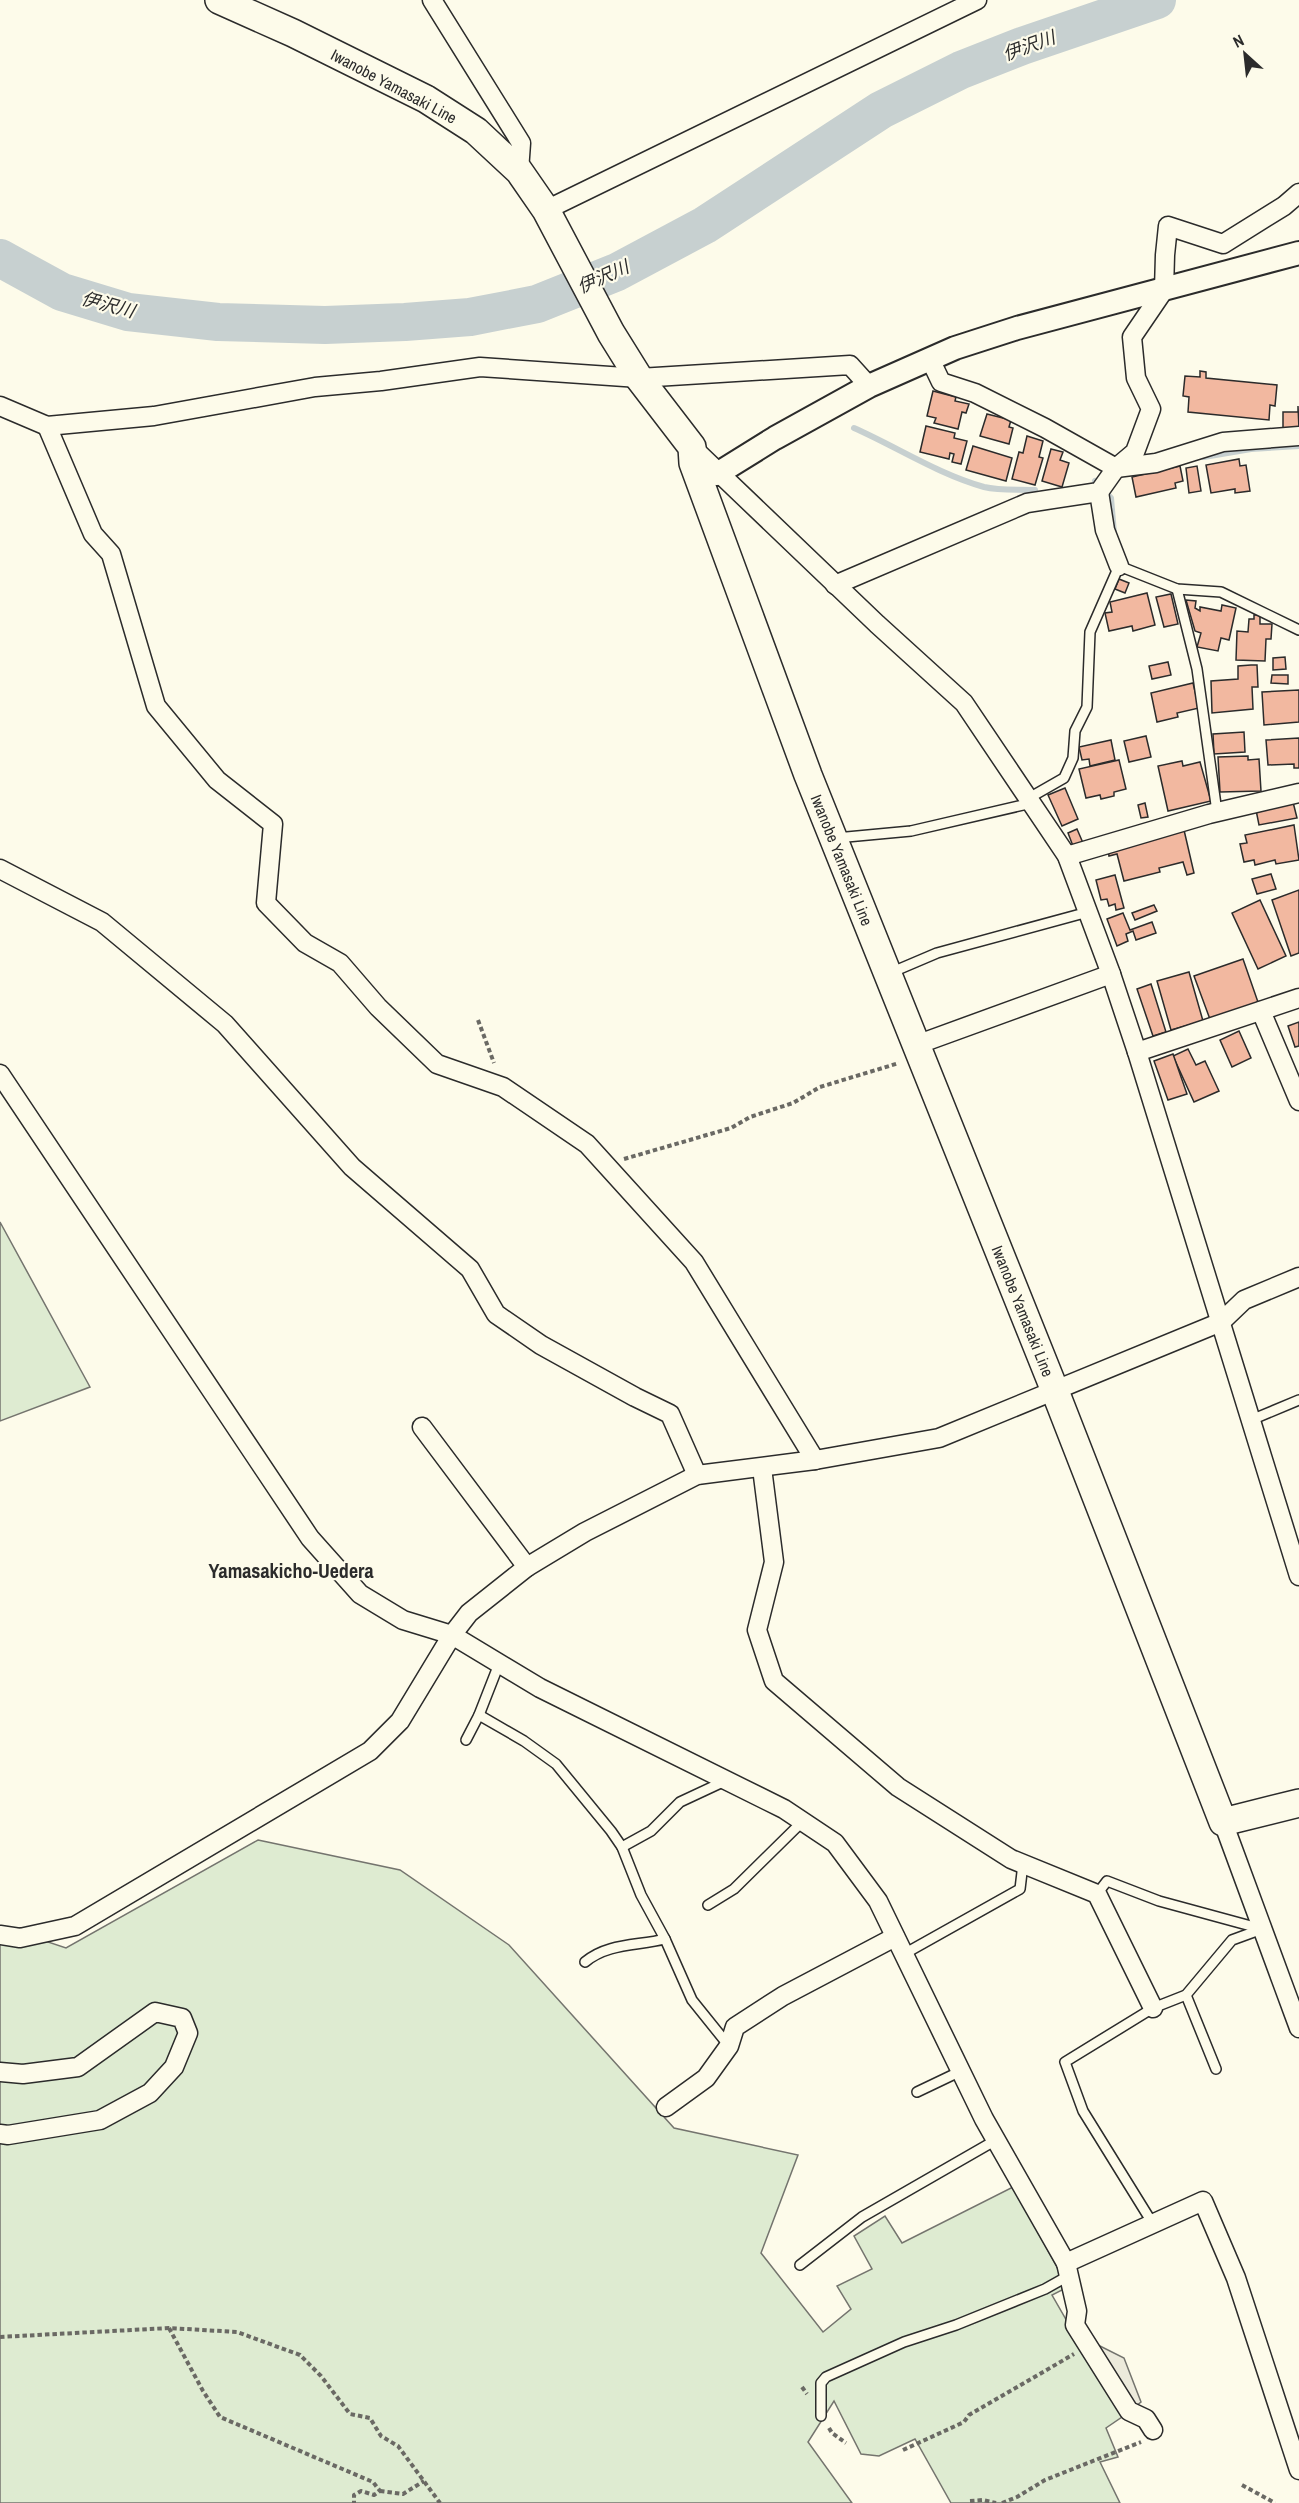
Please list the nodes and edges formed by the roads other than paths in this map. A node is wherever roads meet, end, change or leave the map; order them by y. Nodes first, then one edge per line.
1 (219, 0) edge
2 (432, 0) edge
3 (977, 0) edge
4 (519, 171) junction
5 (1299, 193) edge
6 (548, 215) junction
7 (1299, 253) edge
8 (1164, 290) junction
9 (930, 359) junction
10 (639, 378) junction
11 (869, 386) junction
12 (0, 406) edge
13 (47, 426) junction
14 (1299, 436) edge
15 (692, 447) junction
16 (1116, 468) junction
17 (717, 474) junction
18 (1099, 492) junction
19 (1119, 566) junction
20 (835, 585) junction
21 (1178, 589) junction
22 (1299, 630) edge
23 (1299, 794) edge
24 (1031, 801) junction
25 (1217, 812) junction
26 (833, 838) junction
27 (1067, 856) junction
28 (0, 869) edge
29 (1088, 912) junction
30 (888, 974) junction
31 (1111, 974) junction
32 (1299, 998) edge
33 (1261, 1011) junction
34 (918, 1051) junction
35 (1137, 1052) junction
36 (0, 1074) edge
37 (1299, 1101) edge
38 (1299, 1277) edge
39 (1221, 1322) junction
40 (1055, 1391) junction
41 (1299, 1400) edge
42 (1251, 1420) junction
43 (422, 1427) dead end
44 (815, 1460) junction
45 (762, 1468) junction
46 (697, 1475) junction
47 (1296, 1557) edge
48 (527, 1567) junction
49 (1299, 1576) edge
50 (452, 1635) junction
51 (499, 1664) junction
52 (479, 1715) junction
53 (466, 1740) dead end
54 (726, 1781) junction
55 (1299, 1803) edge
56 (802, 1821) junction
57 (1223, 1822) junction
58 (622, 1847) junction
59 (1023, 1864) junction
60 (1097, 1894) junction
61 (708, 1905) dead end
62 (1262, 1929) junction
63 (0, 1935) edge
64 (895, 1937) junction
65 (665, 1939) junction
66 (904, 1954) junction
67 (585, 1962) dead end
68 (1186, 1995) junction
69 (1152, 2008) junction
70 (1299, 2028) edge
71 (729, 2046) junction
72 (1216, 2069) dead end
73 (961, 2071) junction
74 (0, 2072) edge
75 (917, 2092) dead end
76 (666, 2107) dead end
77 (0, 2134) edge
78 (996, 2140) junction
79 (1153, 2224) junction
80 (800, 2265) dead end
81 (1068, 2269) junction
82 (821, 2416) dead end
83 (1153, 2430) road end
84 (1299, 2470) edge

1 - 4 main road, Iwanobe Yamasaki Line
2 - 4 street
3 - 6 street
4 - 6 main road, Iwanobe Yamasaki Line
5 - 8 street
6 - 10 main road, Iwanobe Yamasaki Line
7 - 8 street
8 - 9 street
8 - 16 street
9 - 11 street
9 - 16 street
10 - 11 street
10 - 13 street
10 - 15 main road, Iwanobe Yamasaki Line
11 - 17 street
12 - 13 street
13 - 44 street
14 - 16 street
15 - 17 street
15 - 26 main road, Iwanobe Yamasaki Line
16 - 18 street
17 - 20 street
18 - 19 street
18 - 20 street
19 - 21 lane
19 - 24 lane
20 - 24 street
21 - 22 lane
21 - 25 lane
23 - 25 street
24 - 26 lane
24 - 27 street
25 - 27 street
26 - 30 main road, Iwanobe Yamasaki Line
27 - 29 street
28 - 46 street
29 - 30 lane
29 - 31 street
30 - 34 main road, Iwanobe Yamasaki Line
31 - 34 street
31 - 35 street
32 - 33 street
33 - 35 street
33 - 37 street
34 - 40 main road, Iwanobe Yamasaki Line
35 - 39 street
36 - 50 street
38 - 39 street
39 - 40 street
39 - 42 street
40 - 44 street
40 - 57 main road, Iwanobe Yamasaki Line
41 - 42 lane
42 - 47 street
43 - 48 street
44 - 45 street
45 - 46 street
45 - 59 street
46 - 48 street
47 - 49 street
48 - 50 street
50 - 51 street
50 - 63 street
51 - 52 lane
51 - 54 street
52 - 53 lane
52 - 58 lane
54 - 56 street
54 - 58 lane
55 - 57 main road
56 - 61 lane
56 - 64 street
57 - 62 street
58 - 65 lane
59 - 60 street
59 - 66 lane
60 - 62 lane
60 - 69 street
62 - 68 lane
62 - 70 street
64 - 66 street
64 - 71 street
65 - 67 lane
65 - 71 lane
66 - 73 street
68 - 69 lane
68 - 72 lane
69 - 79 lane
71 - 76 street
73 - 75 lane
73 - 78 street
74 - 77 street
78 - 80 lane
78 - 81 street
79 - 81 street
79 - 84 street
81 - 82 lane
81 - 83 street

